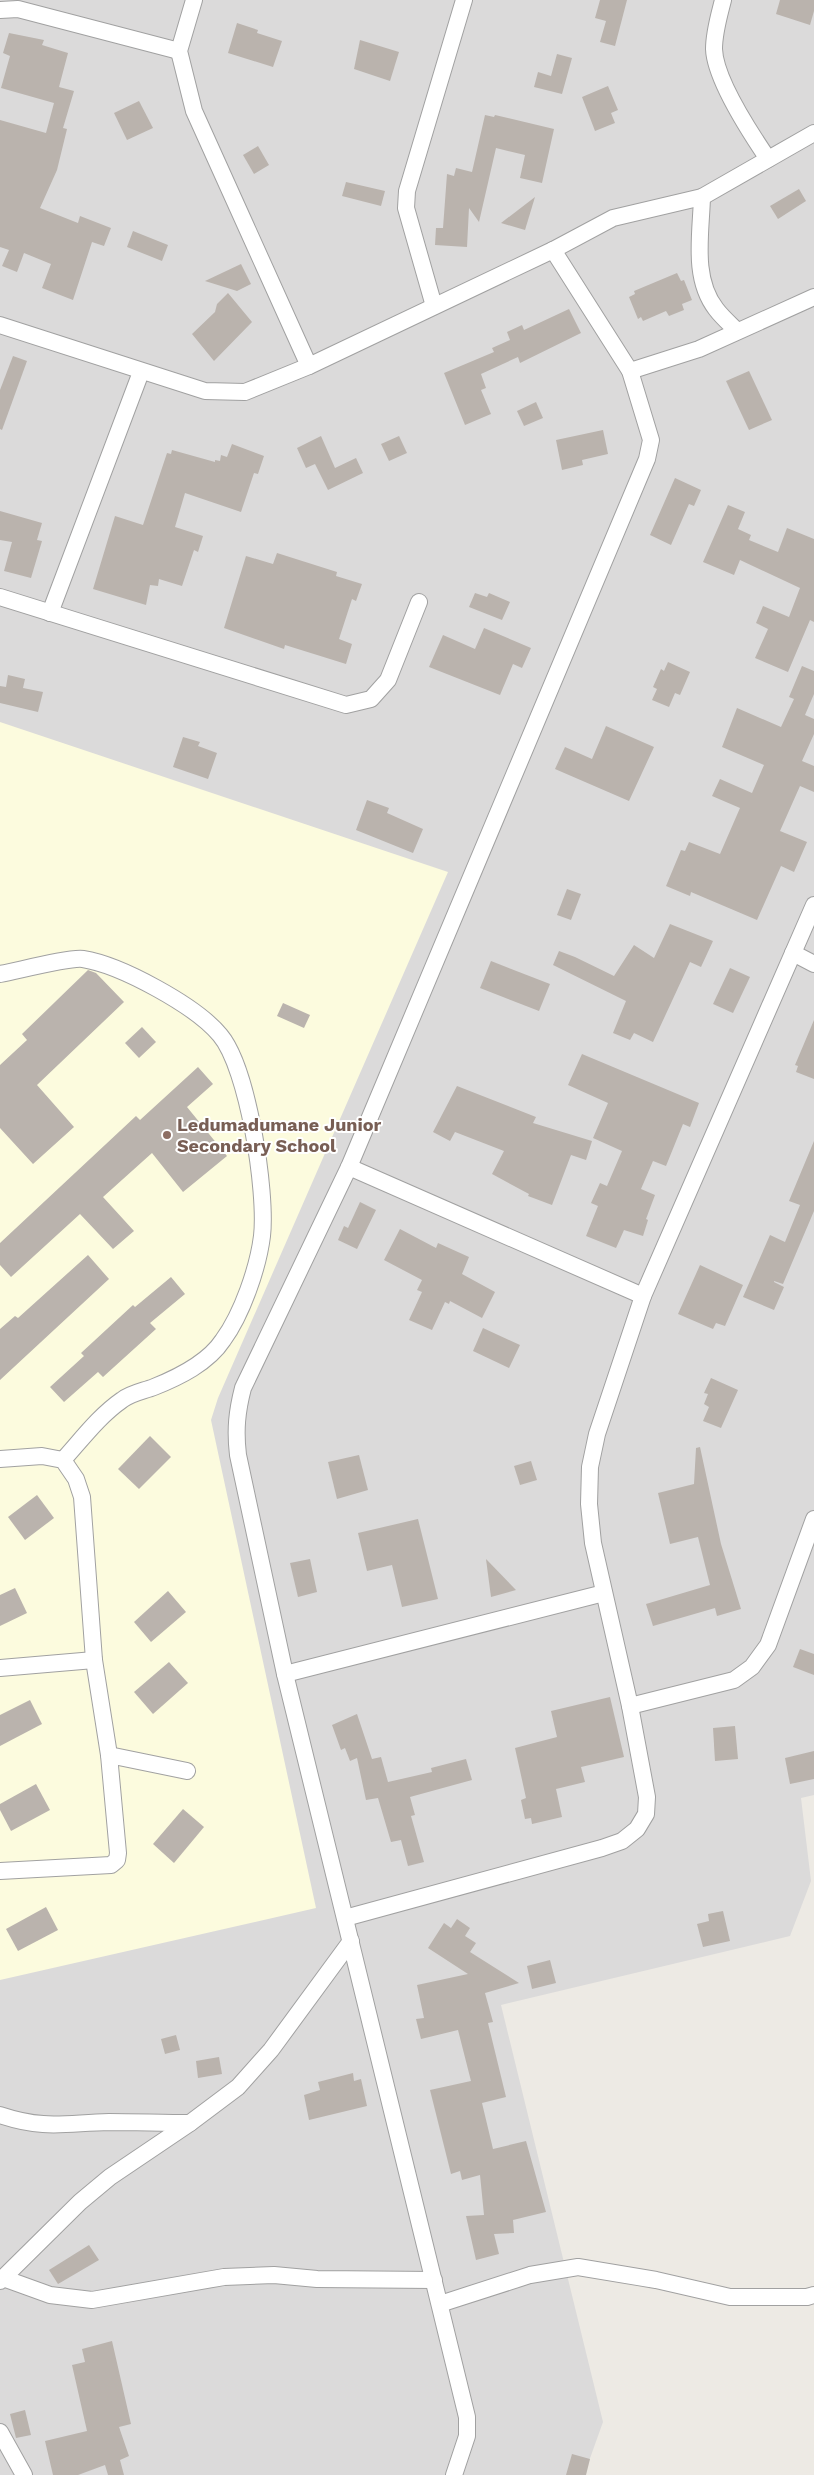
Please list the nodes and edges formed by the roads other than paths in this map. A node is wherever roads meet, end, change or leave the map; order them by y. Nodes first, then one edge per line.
1 (194, 0) edge
2 (464, 0) edge
3 (723, 0) edge
4 (0, 10) edge
5 (179, 51) junction
6 (814, 133) edge
7 (768, 159) junction
8 (702, 197) junction
9 (553, 250) junction
10 (814, 297) edge
11 (434, 306) junction
12 (0, 325) edge
13 (737, 331) junction
14 (309, 366) junction
15 (630, 371) junction
16 (141, 372) junction
17 (0, 597) edge
18 (419, 602) dead end
19 (50, 613) junction
20 (814, 905) edge
21 (793, 953) junction
22 (814, 964) edge
23 (0, 974) edge
24 (349, 1167) junction
25 (643, 1296) junction
26 (0, 1459) edge
27 (63, 1460) junction
28 (814, 1519) edge
29 (604, 1593) junction
30 (94, 1660) junction
31 (0, 1668) edge
32 (285, 1674) junction
33 (630, 1706) junction
34 (109, 1755) junction
35 (187, 1771) dead end
36 (0, 1871) edge
37 (345, 1918) junction
38 (351, 1942) junction
39 (0, 2115) edge
40 (190, 2123) junction
41 (1, 2279) edge
42 (434, 2280) junction
43 (814, 2295) edge
44 (440, 2304) junction
45 (0, 2432) edge
46 (24, 2475) edge
47 (454, 2475) edge

1 - 5 street
2 - 11 street
3 - 7 street
4 - 5 street
5 - 14 street
6 - 7 street
7 - 8 street
8 - 9 street
8 - 13 street
9 - 11 street
9 - 15 street
10 - 13 street
11 - 14 street
12 - 16 street
13 - 15 street
14 - 16 street
15 - 24 street
16 - 19 street
17 - 19 street
18 - 19 street
20 - 21 street
21 - 22 street
21 - 25 street
23 - 27 street
24 - 25 street
24 - 32 street
25 - 29 street
26 - 27 street
27 - 30 street
28 - 33 street
29 - 32 street
29 - 33 street
30 - 31 street
30 - 34 street
32 - 37 street
33 - 37 street
34 - 35 street
34 - 36 street
37 - 38 street
38 - 40 street
38 - 42 street
39 - 40 street
40 - 41 street
41 - 42 street
42 - 44 street
43 - 44 street
44 - 47 street
45 - 46 street

